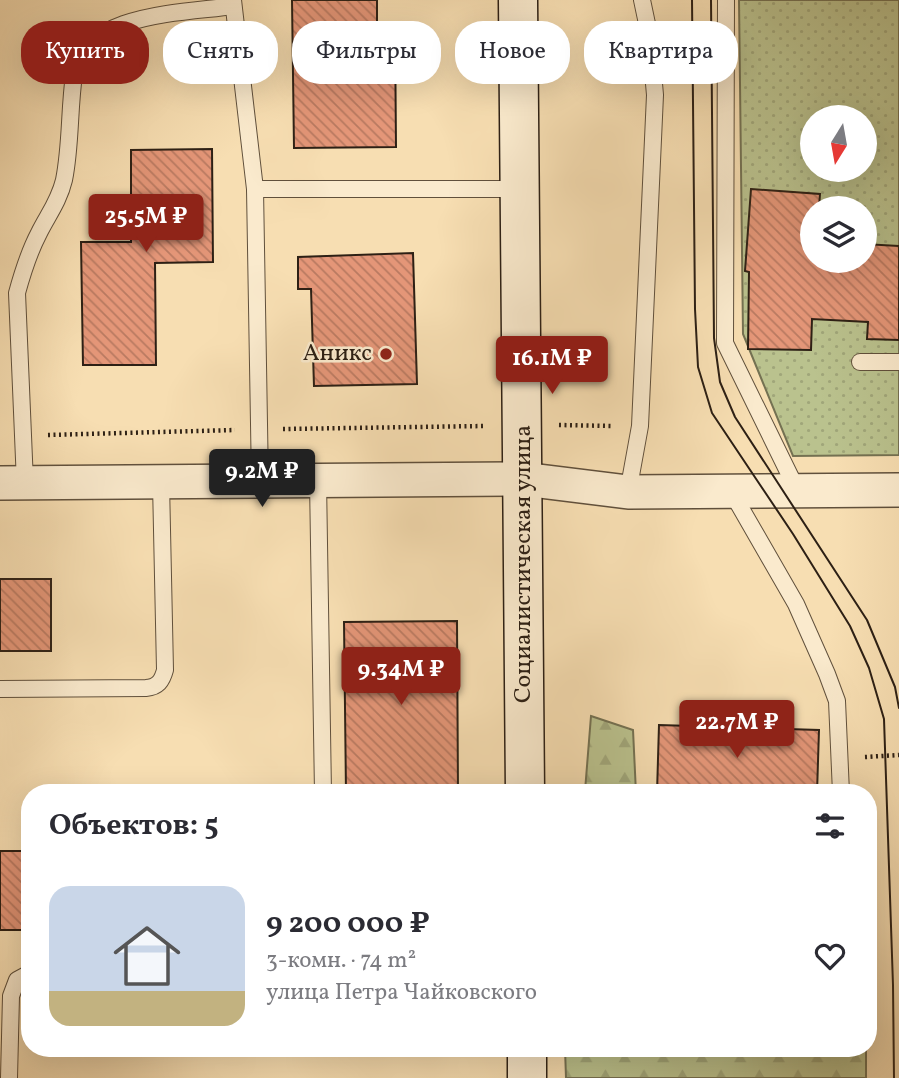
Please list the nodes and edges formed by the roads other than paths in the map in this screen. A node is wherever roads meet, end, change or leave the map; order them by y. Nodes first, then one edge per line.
1 (518, 0) edge
2 (642, 0) edge
3 (726, 0) edge
4 (233, 3) edge
5 (255, 189) junction
6 (519, 189) junction
7 (860, 362) dead end
8 (899, 362) edge
9 (523, 479) junction
10 (318, 481) junction
11 (161, 482) junction
12 (260, 482) junction
13 (12, 483) edge
14 (797, 490) junction
15 (899, 490) edge
16 (730, 491) junction
17 (628, 492) junction
18 (0, 689) edge
19 (323, 784) edge
20 (525, 784) edge
21 (840, 784) edge
22 (21, 978) edge
23 (527, 1057) edge
24 (9, 1078) edge
25 (527, 1078) edge

1 - 6 street, Социалистическая улица
2 - 17 lane
3 - 14 lane
4 - 5 lane
4 - 13 lane
5 - 6 lane
5 - 12 lane
6 - 9 street, Социалистическая улица
7 - 8 lane
9 - 10 street
9 - 17 street
9 - 20 street, Социалистическая улица
10 - 12 street
10 - 19 lane
11 - 12 street
11 - 13 street
11 - 18 lane
14 - 15 street
14 - 16 street
16 - 17 street
16 - 21 lane
22 - 24 lane
23 - 25 street

